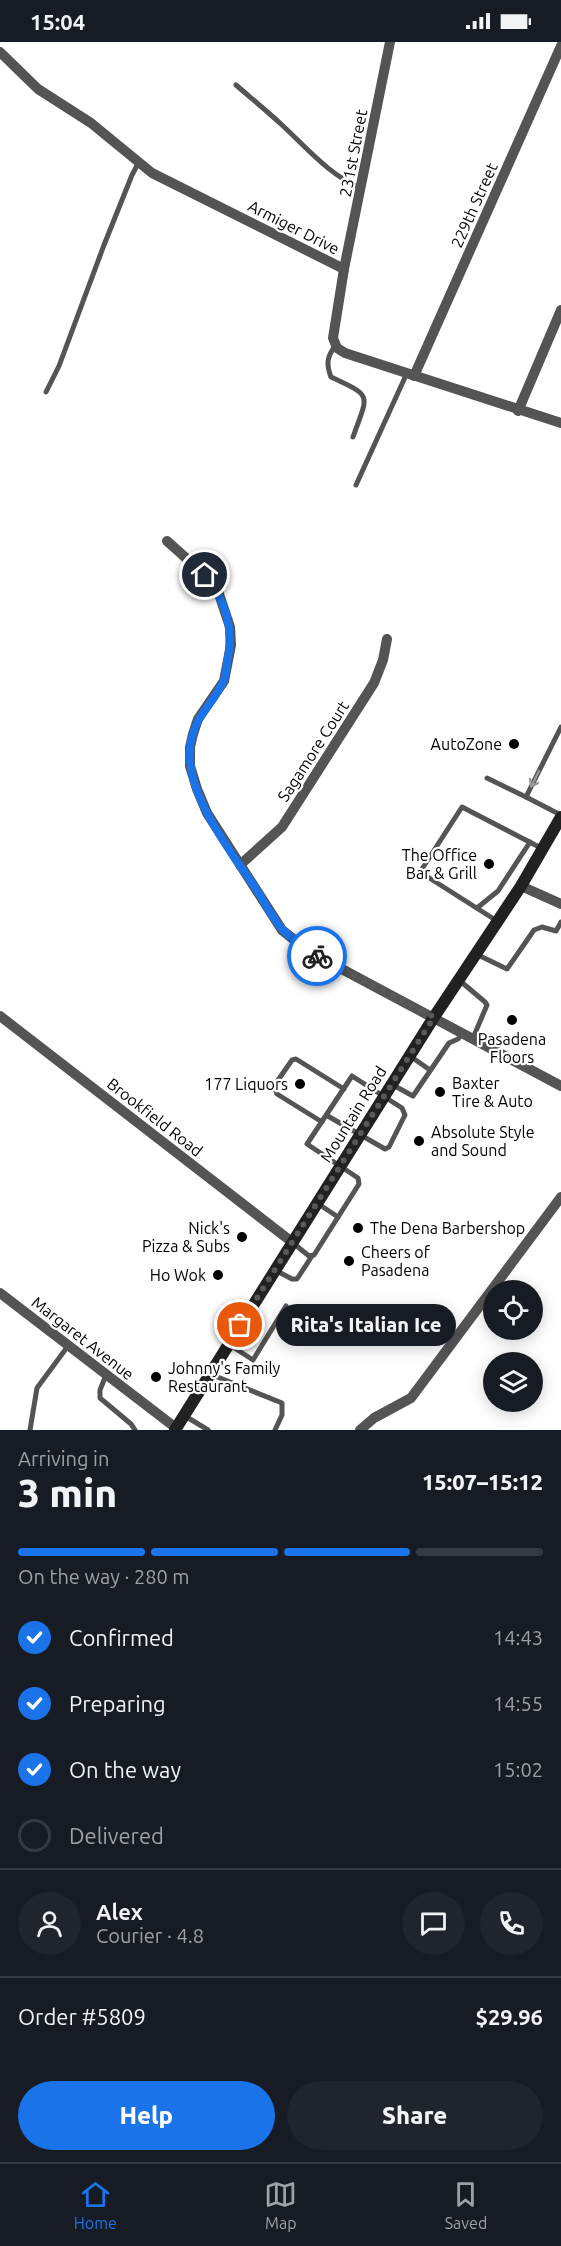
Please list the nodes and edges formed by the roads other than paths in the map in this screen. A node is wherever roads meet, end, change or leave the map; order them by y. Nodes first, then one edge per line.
1 (390, 42) edge
2 (561, 46) edge
3 (0, 52) edge
4 (236, 85) dead end
5 (139, 162) junction
6 (361, 188) junction
7 (344, 269) junction
8 (561, 310) edge
9 (336, 345) junction
10 (411, 374) junction
11 (46, 392) dead end
12 (518, 411) junction
13 (561, 423) edge
14 (353, 437) dead end
15 (357, 485) dead end
16 (167, 541) dead end
17 (387, 639) dead end
18 (561, 727) edge
19 (487, 778) dead end
20 (526, 796) junction
21 (561, 816) edge
22 (530, 842) junction
23 (543, 849) junction
24 (240, 864) junction
25 (521, 886) junction
26 (561, 904) edge
27 (477, 908) junction
28 (498, 921) junction
29 (561, 922) edge
30 (476, 954) junction
31 (459, 980) junction
32 (0, 1016) edge
33 (434, 1017) junction
34 (468, 1035) junction
35 (410, 1056) junction
36 (430, 1070) junction
37 (392, 1084) junction
38 (561, 1086) edge
39 (344, 1089) junction
40 (384, 1096) junction
41 (410, 1096) junction
42 (402, 1108) junction
43 (326, 1115) junction
44 (322, 1122) junction
45 (359, 1136) junction
46 (340, 1166) junction
47 (561, 1197) edge
48 (317, 1203) junction
49 (338, 1217) junction
50 (292, 1242) junction
51 (312, 1256) junction
52 (275, 1270) junction
53 (0, 1293) edge
54 (286, 1306) dead end
55 (228, 1344) junction
56 (68, 1346) junction
57 (210, 1374) junction
58 (106, 1375) junction
59 (184, 1415) junction
60 (175, 1429) edge
61 (30, 1430) edge
62 (135, 1430) edge
63 (208, 1430) edge
64 (275, 1430) edge
65 (360, 1430) edge

1 - 6 street, 231st Street
2 - 10 street, 229th Street
3 - 5 street, Armiger Drive
4 - 6 lane
5 - 7 street, Armiger Drive
5 - 11 lane
6 - 7 street, 231st Street
7 - 9 street, Armiger Drive
8 - 12 street
9 - 10 street
9 - 14 lane
10 - 12 street
10 - 15 lane
12 - 13 street
16 - 24 street
17 - 24 street, Sagamore Court
18 -> 20 lane
19 - 20 lane
20 - 21 lane
21 - 23 main road, Mountain Road
22 - 23 lane
22 - 27 lane
22 - 27 lane
23 - 25 main road, Mountain Road
24 - 33 street
25 - 26 street
25 - 28 main road, Mountain Road
27 - 28 lane
28 - 30 main road, Mountain Road
29 - 30 lane
30 - 31 main road, Mountain Road
31 - 33 main road, Mountain Road
31 - 34 lane
32 - 50 street, Brookfield Road
33 - 34 street
33 - 35 main road, Mountain Road
34 - 36 lane
34 - 38 street
35 - 36 lane
35 - 37 main road, Mountain Road
36 - 41 lane
37 - 40 main road, Mountain Road
37 - 41 lane
39 - 40 lane
39 - 43 lane
39 - 44 lane
40 - 42 lane
40 - 45 main road, Mountain Road
41 - 42 lane
42 - 45 lane
43 - 44 lane
43 - 45 lane
44 - 46 lane
45 - 46 main road, Mountain Road
46 - 48 main road, Mountain Road
46 - 49 lane
47 - 65 street
48 - 49 lane
48 - 50 main road, Mountain Road
49 - 51 lane
50 - 51 lane
50 - 52 main road, Mountain Road
51 - 52 lane
52 - 55 main road, Mountain Road
53 - 56 street, Margaret Avenue
54 - 55 lane
55 - 57 main road, Mountain Road
56 - 58 street, Margaret Avenue
56 - 61 lane
57 - 59 main road, Mountain Road
57 - 64 lane
58 - 60 street, Margaret Avenue
58 - 62 lane
59 - 60 main road, Mountain Road
59 - 63 lane

